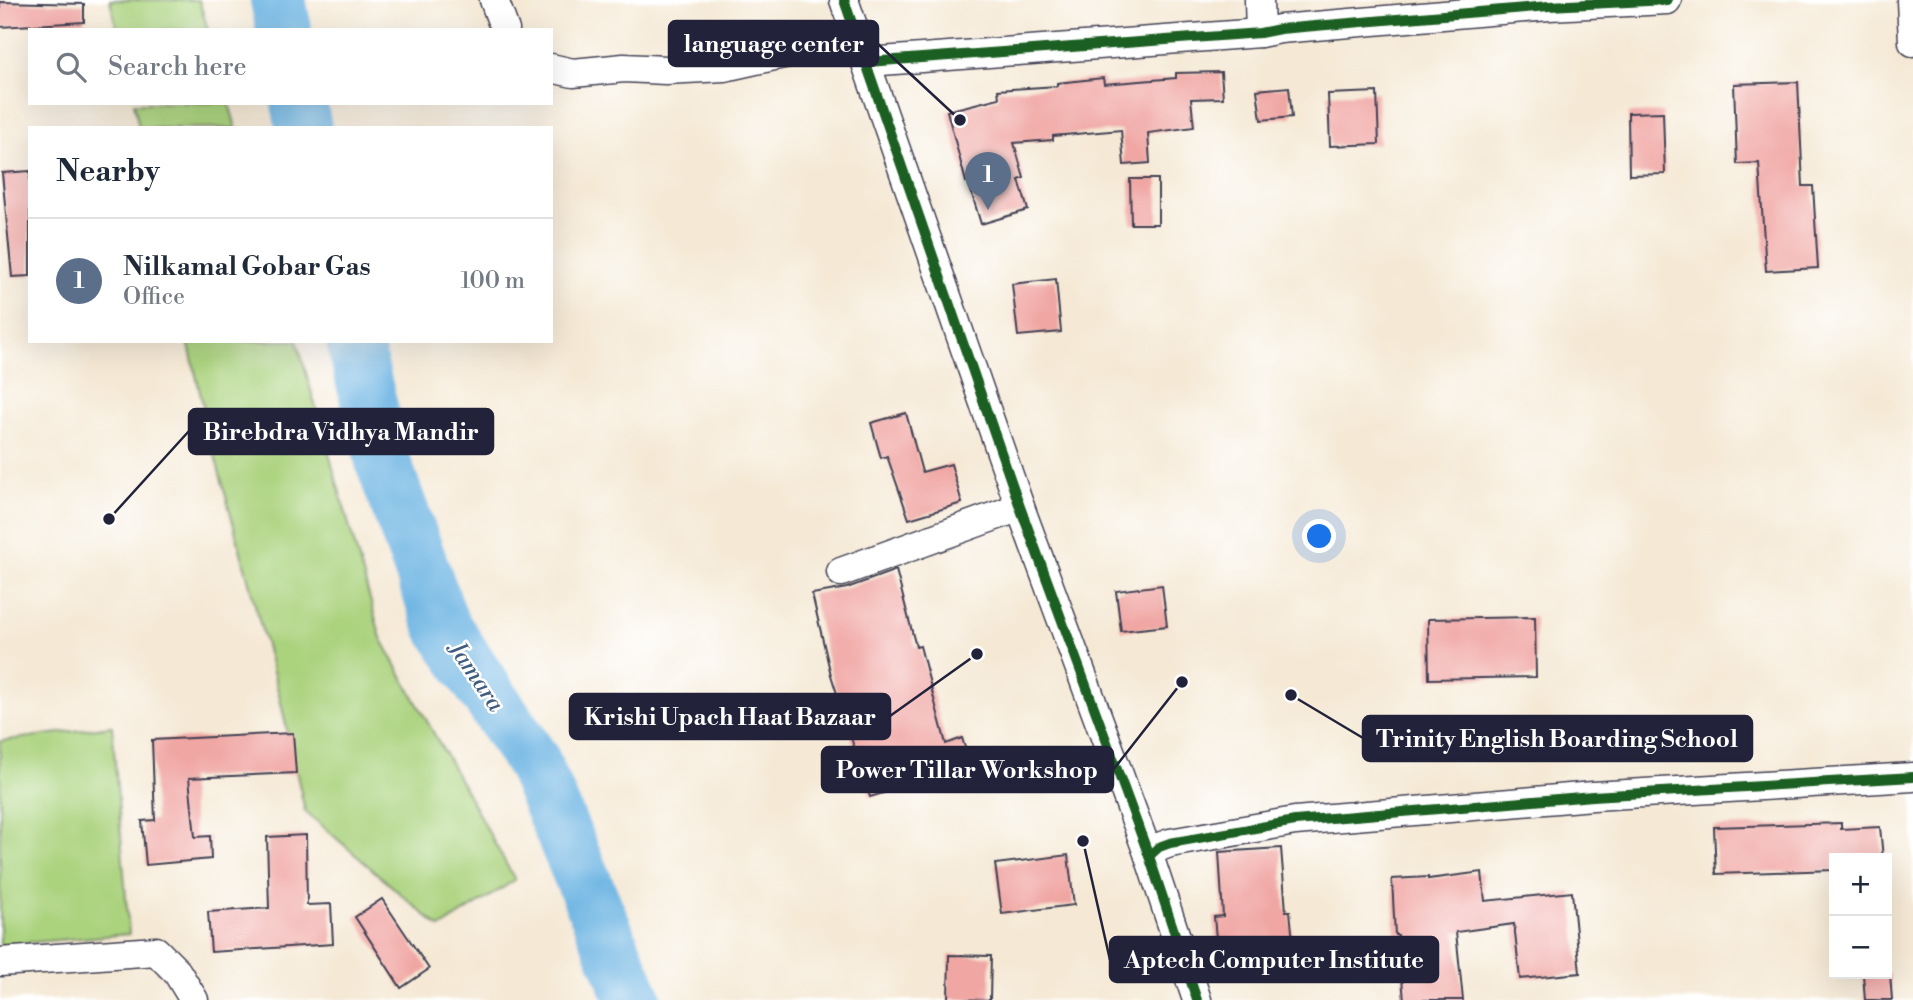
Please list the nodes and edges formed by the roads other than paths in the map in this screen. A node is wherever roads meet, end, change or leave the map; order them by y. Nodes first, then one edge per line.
1 (494, 0) edge
2 (844, 0) edge
3 (1259, 0) edge
4 (1667, 0) edge
5 (1911, 0) edge
6 (504, 28) edge
7 (1260, 33) junction
8 (1913, 42) edge
9 (864, 51) junction
10 (553, 68) edge
11 (1020, 508) junction
12 (841, 572) dead end
13 (1913, 777) edge
14 (1149, 856) junction
15 (0, 962) edge
16 (192, 999) edge
17 (1197, 1000) edge

1 - 6 street
2 - 9 street
3 - 7 street
4 - 7 street
5 - 8 street
7 - 9 street
9 - 10 street
9 - 11 street
11 - 12 street
11 - 14 street
13 - 14 street
14 - 17 street
15 - 16 street

